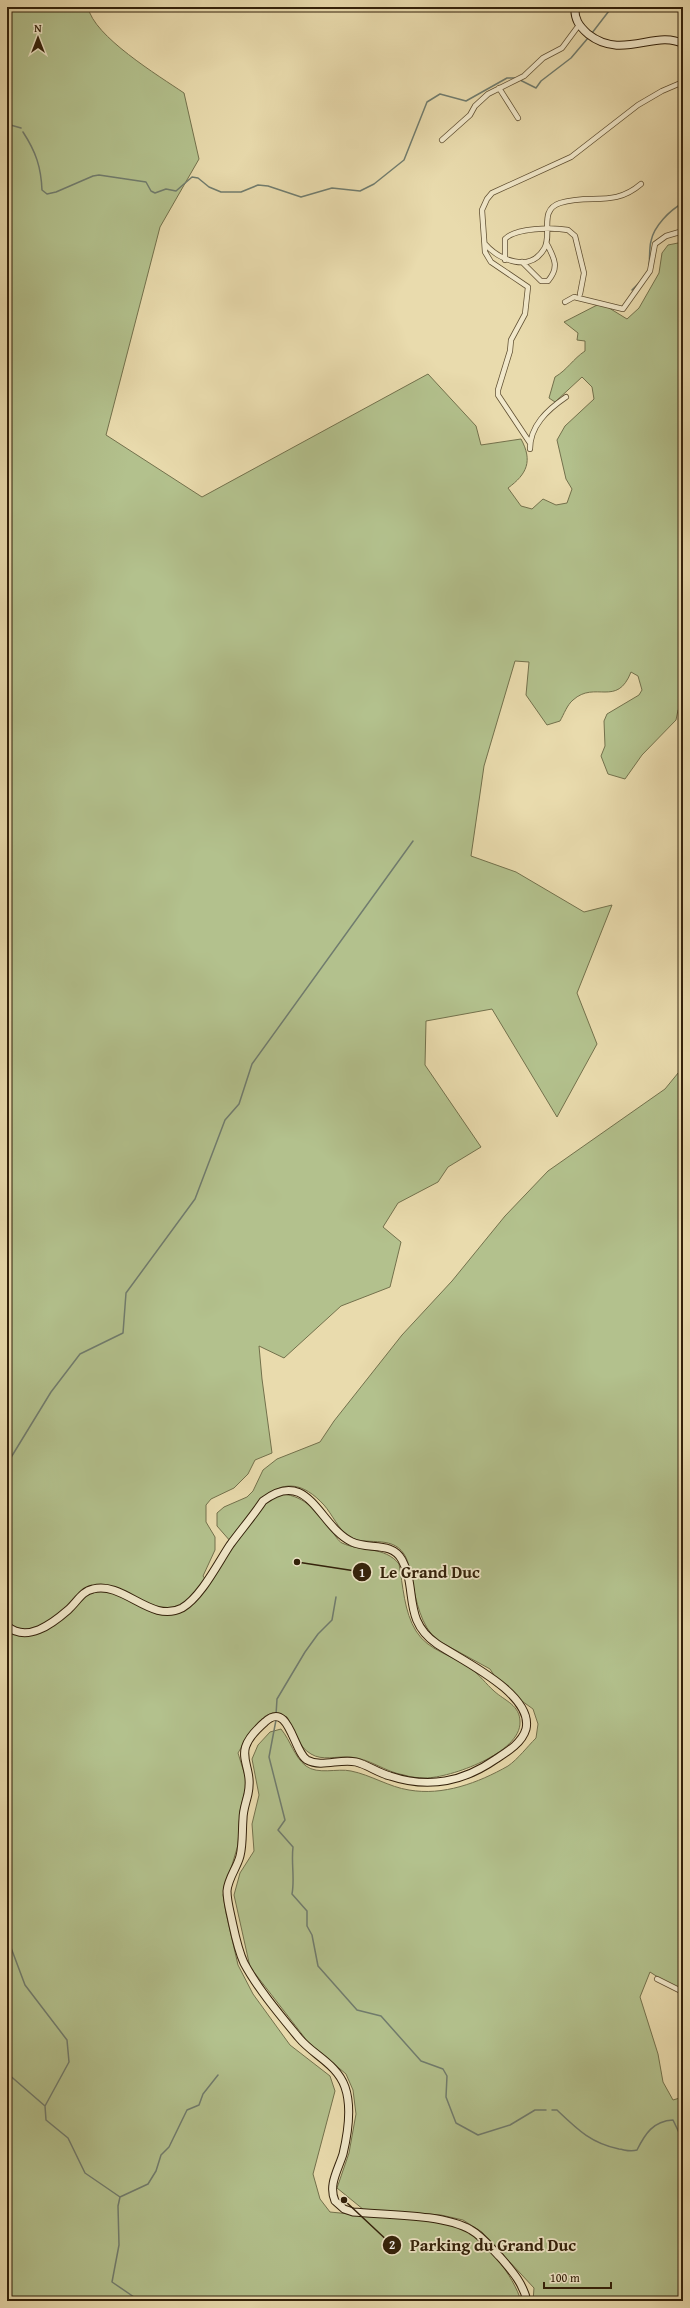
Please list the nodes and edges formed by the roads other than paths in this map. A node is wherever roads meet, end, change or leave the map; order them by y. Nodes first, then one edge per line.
1 (575, 7) edge
2 (579, 25) junction
3 (682, 45) edge
4 (683, 82) edge
5 (499, 88) junction
6 (518, 118) dead end
7 (442, 140) dead end
8 (641, 184) dead end
9 (546, 228) junction
10 (683, 232) edge
11 (484, 244) junction
12 (546, 244) junction
13 (505, 260) junction
14 (522, 262) junction
15 (580, 294) dead end
16 (565, 302) dead end
17 (566, 398) dead end
18 (530, 443) junction
19 (530, 449) dead end
20 (7, 1626) edge
21 (657, 1979) dead end
22 (683, 1992) edge
23 (527, 2301) edge

1 - 2 street
2 - 3 street
2 - 5 street
4 - 11 street
5 - 6 street
5 - 7 street
8 - 9 street
9 - 12 street
9 - 13 street
9 - 15 street
10 - 16 street
11 - 13 street
11 - 18 street
12 - 14 street
12 - 14 street
13 - 14 street
17 - 18 street
18 - 19 street
20 - 23 street
21 - 22 street

